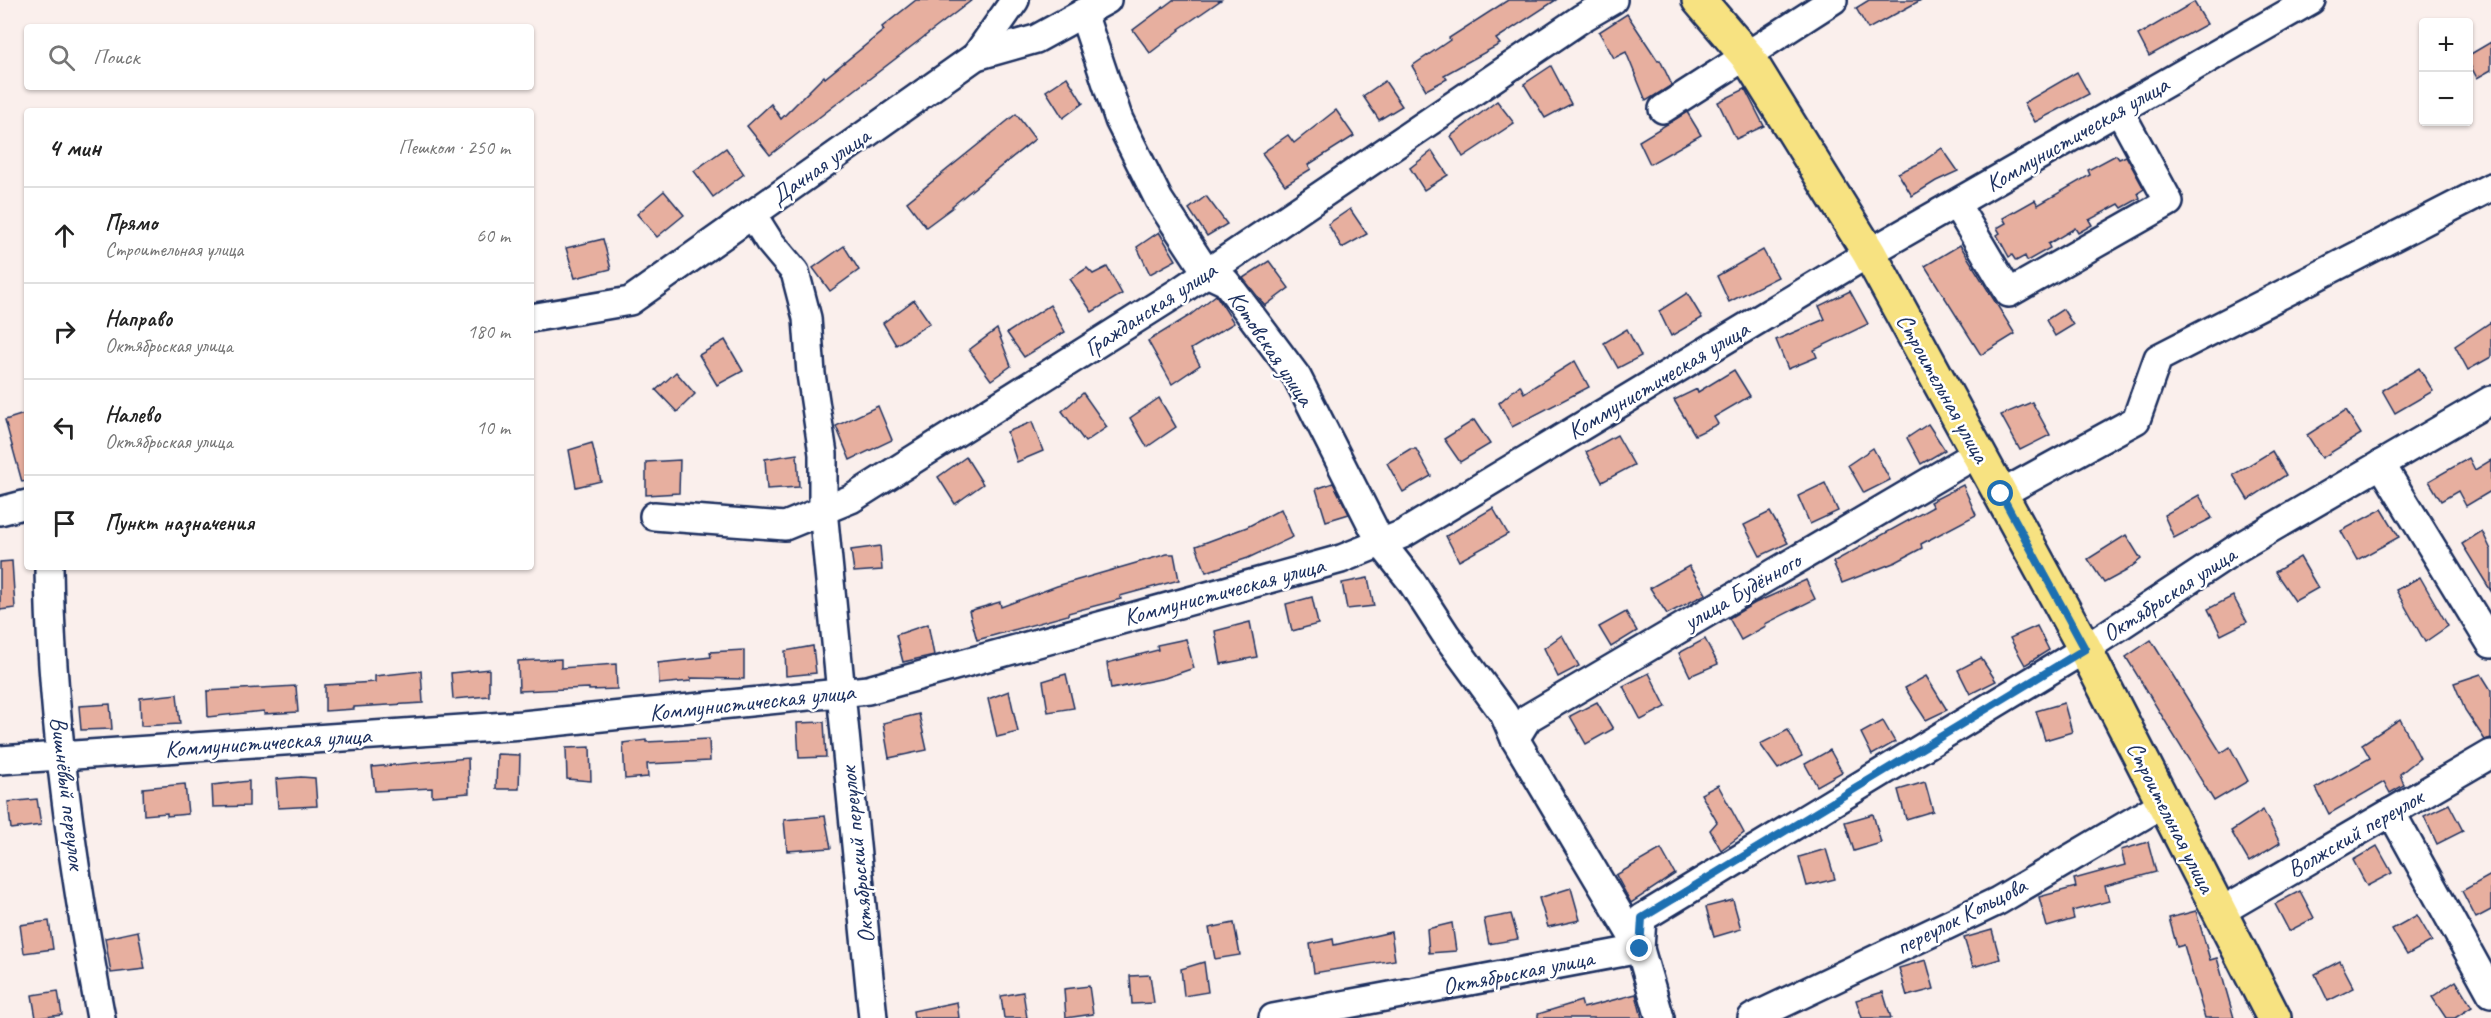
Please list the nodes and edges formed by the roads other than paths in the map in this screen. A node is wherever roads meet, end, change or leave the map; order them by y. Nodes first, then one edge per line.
1 (1015, 0) edge
2 (1107, 0) edge
3 (1613, 0) edge
4 (1699, 0) edge
5 (1833, 0) edge
6 (2311, 0) edge
7 (1083, 13) junction
8 (976, 56) junction
9 (1747, 56) junction
10 (1663, 109) dead end
11 (2119, 110) junction
12 (2491, 187) edge
13 (1956, 204) junction
14 (752, 214) junction
15 (1869, 253) junction
16 (1207, 273) junction
17 (534, 317) edge
18 (2491, 400) edge
19 (1978, 453) junction
20 (2381, 464) junction
21 (2001, 494) junction
22 (24, 505) edge
23 (823, 510) junction
24 (0, 511) edge
25 (654, 516) dead end
26 (1381, 543) junction
27 (49, 570) edge
28 (2491, 644) edge
29 (2085, 649) junction
30 (840, 693) junction
31 (1515, 739) junction
32 (2491, 754) edge
33 (61, 756) junction
34 (0, 760) edge
35 (2164, 802) junction
36 (2391, 812) junction
37 (2220, 912) junction
38 (1640, 949) junction
39 (2491, 993) edge
40 (101, 1018) edge
41 (873, 1018) edge
42 (1273, 1018) edge
43 (1660, 1018) edge
44 (1752, 1018) edge
45 (2274, 1018) edge

1 - 8 street
2 - 7 street, Дачная улица
3 - 16 street, Гражданская улица
4 - 9 main road, Строительная улица
5 - 9 street
6 - 11 street, Коммунистическая улица
7 - 8 street, Дачная улица
7 - 16 street, Котовская улица
8 - 14 street, Дачная улица
9 - 10 street
9 - 15 main road, Строительная улица
11 - 13 street, Коммунистическая улица
11 - 13 street
12 - 21 street
13 - 15 street, Коммунистическая улица
14 - 17 street, Дачная улица
14 - 23 street
15 - 19 main road, Строительная улица
15 - 26 street, Коммунистическая улица
16 - 23 street, Гражданская улица
16 - 26 street, Котовская улица
18 - 20 street, Октябрьская улица
19 - 21 main road, Строительная улица
19 - 31 street, улица Будённого
20 - 28 street
20 - 29 street, Октябрьская улица
21 - 29 main road, Строительная улица
22 - 24 street
23 - 25 street, Гражданская улица
23 - 30 street, Октябрьский переулок
26 - 30 street, Коммунистическая улица
26 - 31 street, Котовская улица
27 - 33 street, Вишнёвый переулок
29 - 35 main road, Строительная улица
29 - 38 street, Октябрьская улица
30 - 33 street, Коммунистическая улица
30 - 41 street, Октябрьский переулок
31 - 38 street, Котовская улица
32 - 36 street, Волжский переулок
33 - 34 street, Коммунистическая улица
33 - 40 street, Вишнёвый переулок
35 - 37 main road, Строительная улица
35 - 44 street, переулок Кольцова
36 - 37 street, Волжский переулок
36 - 39 street
37 - 45 main road, Строительная улица
38 - 42 street, Октябрьская улица
38 - 43 street

